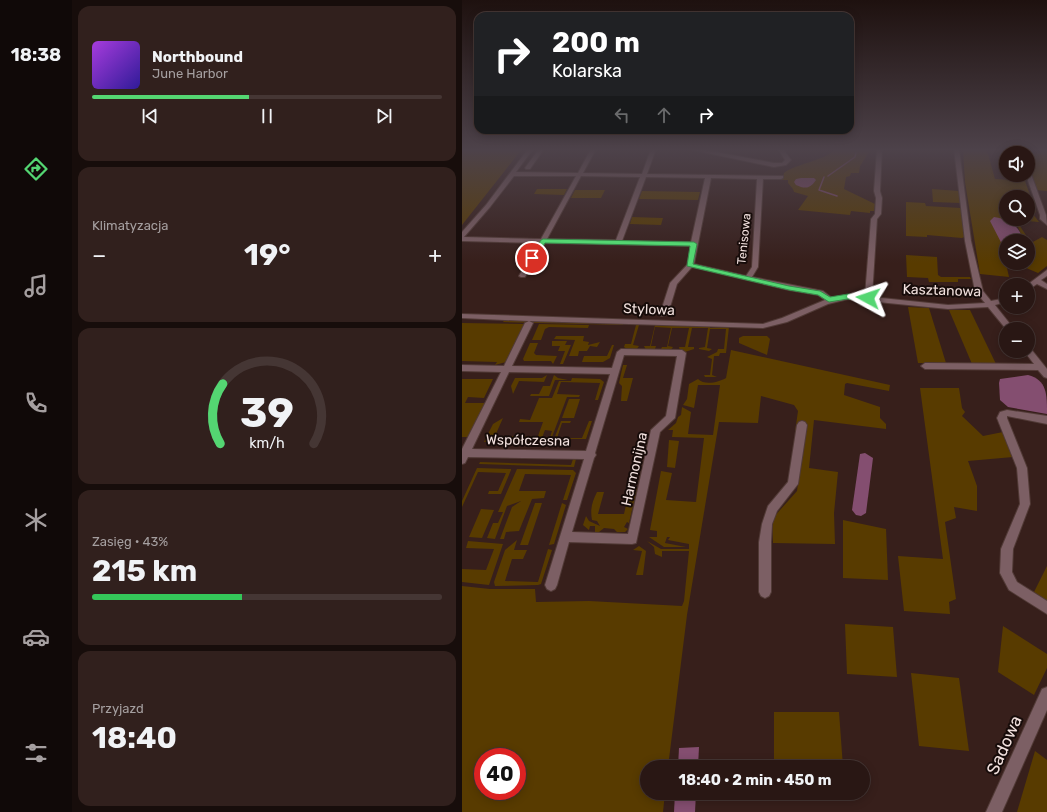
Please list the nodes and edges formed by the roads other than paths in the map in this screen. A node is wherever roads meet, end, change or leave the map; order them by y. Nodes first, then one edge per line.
1 (502, 187) edge
2 (573, 187) edge
3 (640, 187) edge
4 (706, 187) edge
5 (759, 187) edge
6 (877, 187) edge
7 (961, 187) edge
8 (1033, 187) edge
9 (1047, 223) edge
10 (462, 236) edge
11 (462, 239) edge
12 (543, 241) junction
13 (618, 243) junction
14 (694, 244) junction
15 (690, 265) junction
16 (1047, 272) edge
17 (523, 276) dead end
18 (748, 278) junction
19 (1038, 281) junction
20 (1035, 283) edge
21 (1047, 287) edge
22 (868, 298) junction
23 (829, 299) junction
24 (999, 302) edge
25 (990, 304) junction
26 (664, 314) dead end
27 (462, 316) edge
28 (1004, 322) edge
29 (529, 323) dead end
30 (1033, 358) edge
31 (925, 366) dead end
32 (1040, 367) junction
33 (462, 368) edge
34 (506, 368) junction
35 (615, 371) junction
36 (1047, 375) edge
37 (1047, 420) edge
38 (802, 425) dead end
39 (463, 455) edge
40 (591, 455) junction
41 (565, 537) junction
42 (551, 585) dead end
43 (766, 592) dead end
44 (1047, 608) edge
45 (1047, 694) edge
46 (994, 812) edge

1 - 10 street
2 - 12 street
3 - 13 street
4 - 14 street
5 - 18 street, Tenisowa
6 - 22 street
7 - 25 street
8 - 9 street
11 - 12 street
12 - 13 street
12 - 17 street
13 - 14 street
14 - 15 street
15 - 18 street, Kasztanowa
15 - 26 street
16 - 19 street
18 - 23 street, Kasztanowa
19 - 20 street
19 - 21 street
22 - 23 street, Kasztanowa
22 - 25 street, Kasztanowa
23 - 27 street, Stylowa
24 - 25 street, Kasztanowa
25 - 28 street
29 - 34 street
30 - 32 street
31 - 32 street
32 - 36 street
33 - 34 street
34 - 35 street
34 - 39 street
35 - 40 street
35 - 41 street, Harmonijna
37 - 44 street
38 - 43 street
39 - 40 street, Współczesna
40 - 41 street
41 - 42 street
45 - 46 street, Sadowa

